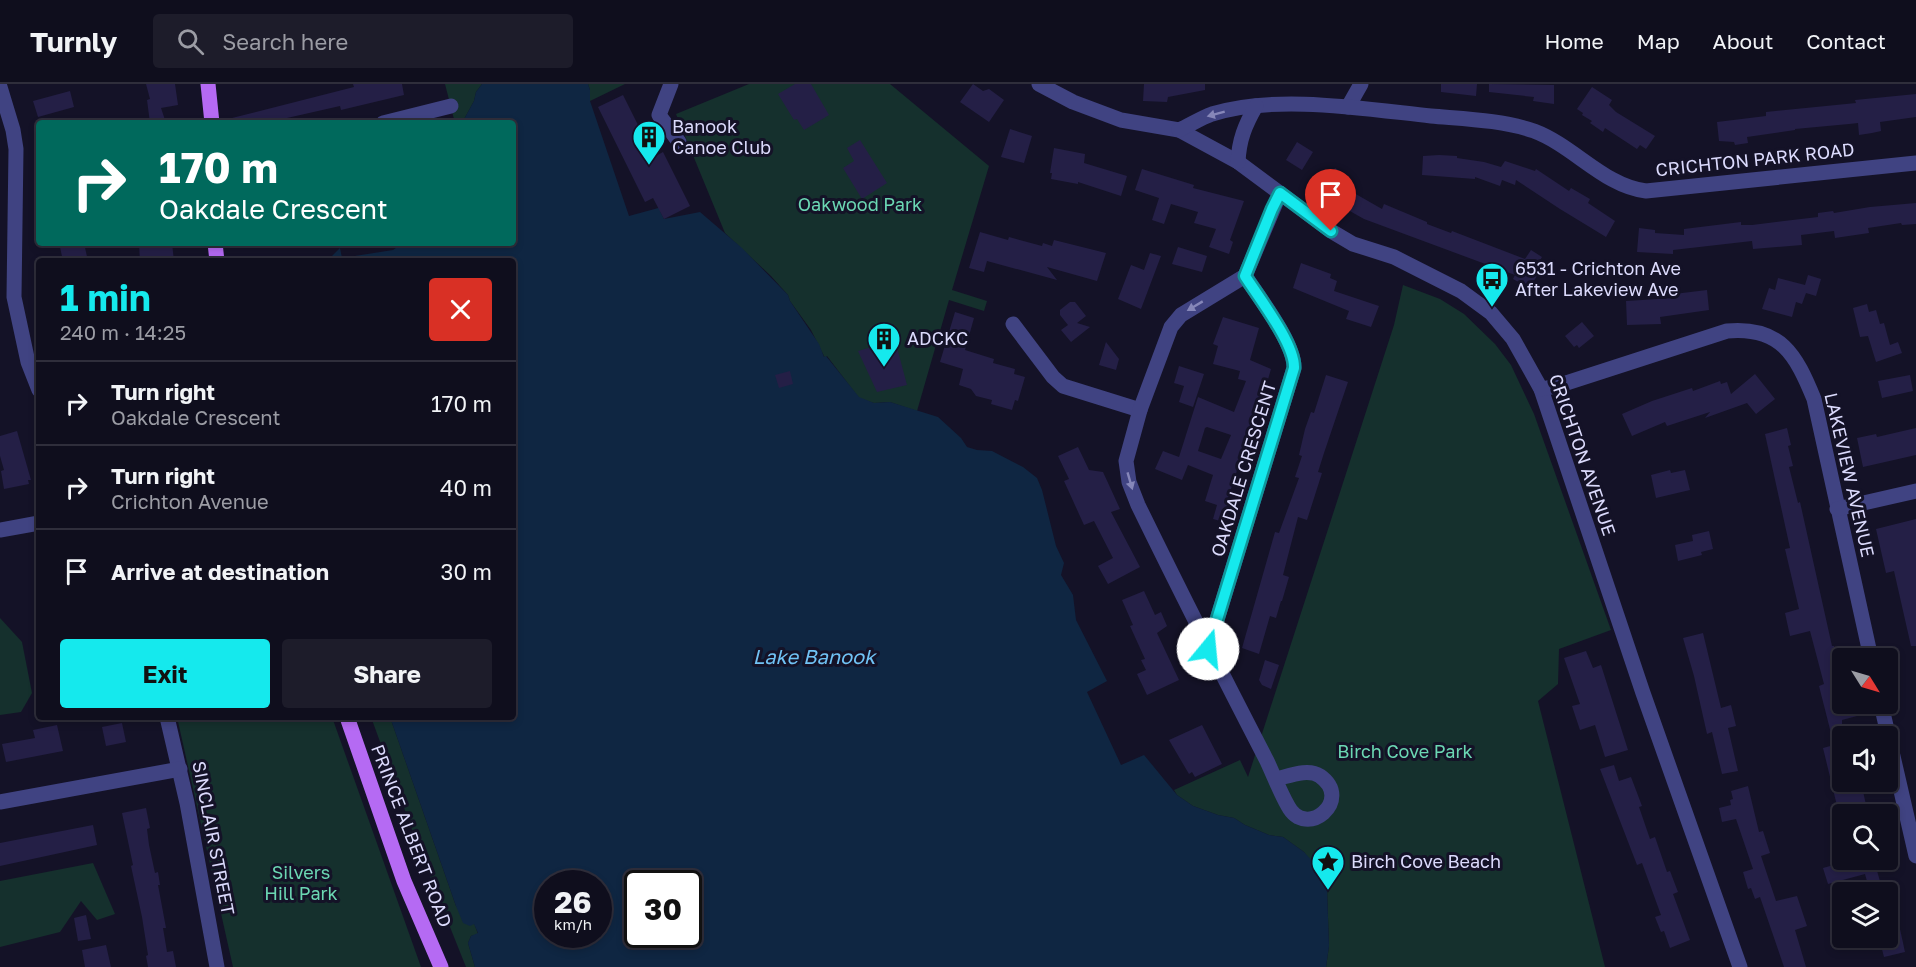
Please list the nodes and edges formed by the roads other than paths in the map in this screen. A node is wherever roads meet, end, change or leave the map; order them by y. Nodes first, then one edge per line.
1 (207, 84) edge
2 (671, 84) edge
3 (1038, 84) edge
4 (1361, 84) edge
5 (0, 87) edge
6 (451, 106) dead end
7 (1256, 106) junction
8 (1348, 107) junction
9 (212, 120) edge
10 (395, 120) edge
11 (1179, 130) junction
12 (679, 142) dead end
13 (1238, 162) junction
14 (1916, 163) edge
15 (1280, 193) junction
16 (1245, 276) junction
17 (7, 299) edge
18 (1013, 324) dead end
19 (36, 382) edge
20 (1541, 389) junction
21 (1140, 410) junction
22 (1916, 491) edge
23 (1837, 509) junction
24 (36, 524) edge
25 (0, 530) edge
26 (1869, 648) edge
27 (1208, 649) junction
28 (1883, 714) edge
29 (169, 720) edge
30 (348, 720) edge
31 (180, 769) junction
32 (1276, 779) dead end
33 (0, 802) edge
34 (1916, 856) edge
35 (217, 967) edge
36 (441, 967) edge
37 (1740, 967) edge

1 - 9 main road
2 - 12 street
3 - 11 street, CRICHTON AVENUE
4 - 8 street
5 - 17 street
6 - 10 street
7 - 8 street, CRICHTON PARK ROAD
7 -> 11 street, CRICHTON PARK ROAD
7 - 13 street
8 - 14 street, CRICHTON PARK ROAD
11 - 13 street, CRICHTON AVENUE
13 - 15 street, CRICHTON AVENUE
15 - 16 street
15 - 20 street, CRICHTON AVENUE
16 -> 21 street
16 - 27 street, OAKDALE CRESCENT
17 - 19 street
18 - 21 street
20 - 23 street, LAKEVIEW AVENUE
20 - 37 street, CRICHTON AVENUE
21 -> 27 street
22 - 23 street
23 - 26 street, LAKEVIEW AVENUE
24 - 25 street
27 - 32 street
28 - 34 street
29 - 31 street, SINCLAIR STREET
30 - 36 main road, PRINCE ALBERT ROAD
31 - 33 street
31 - 35 street, SINCLAIR STREET

